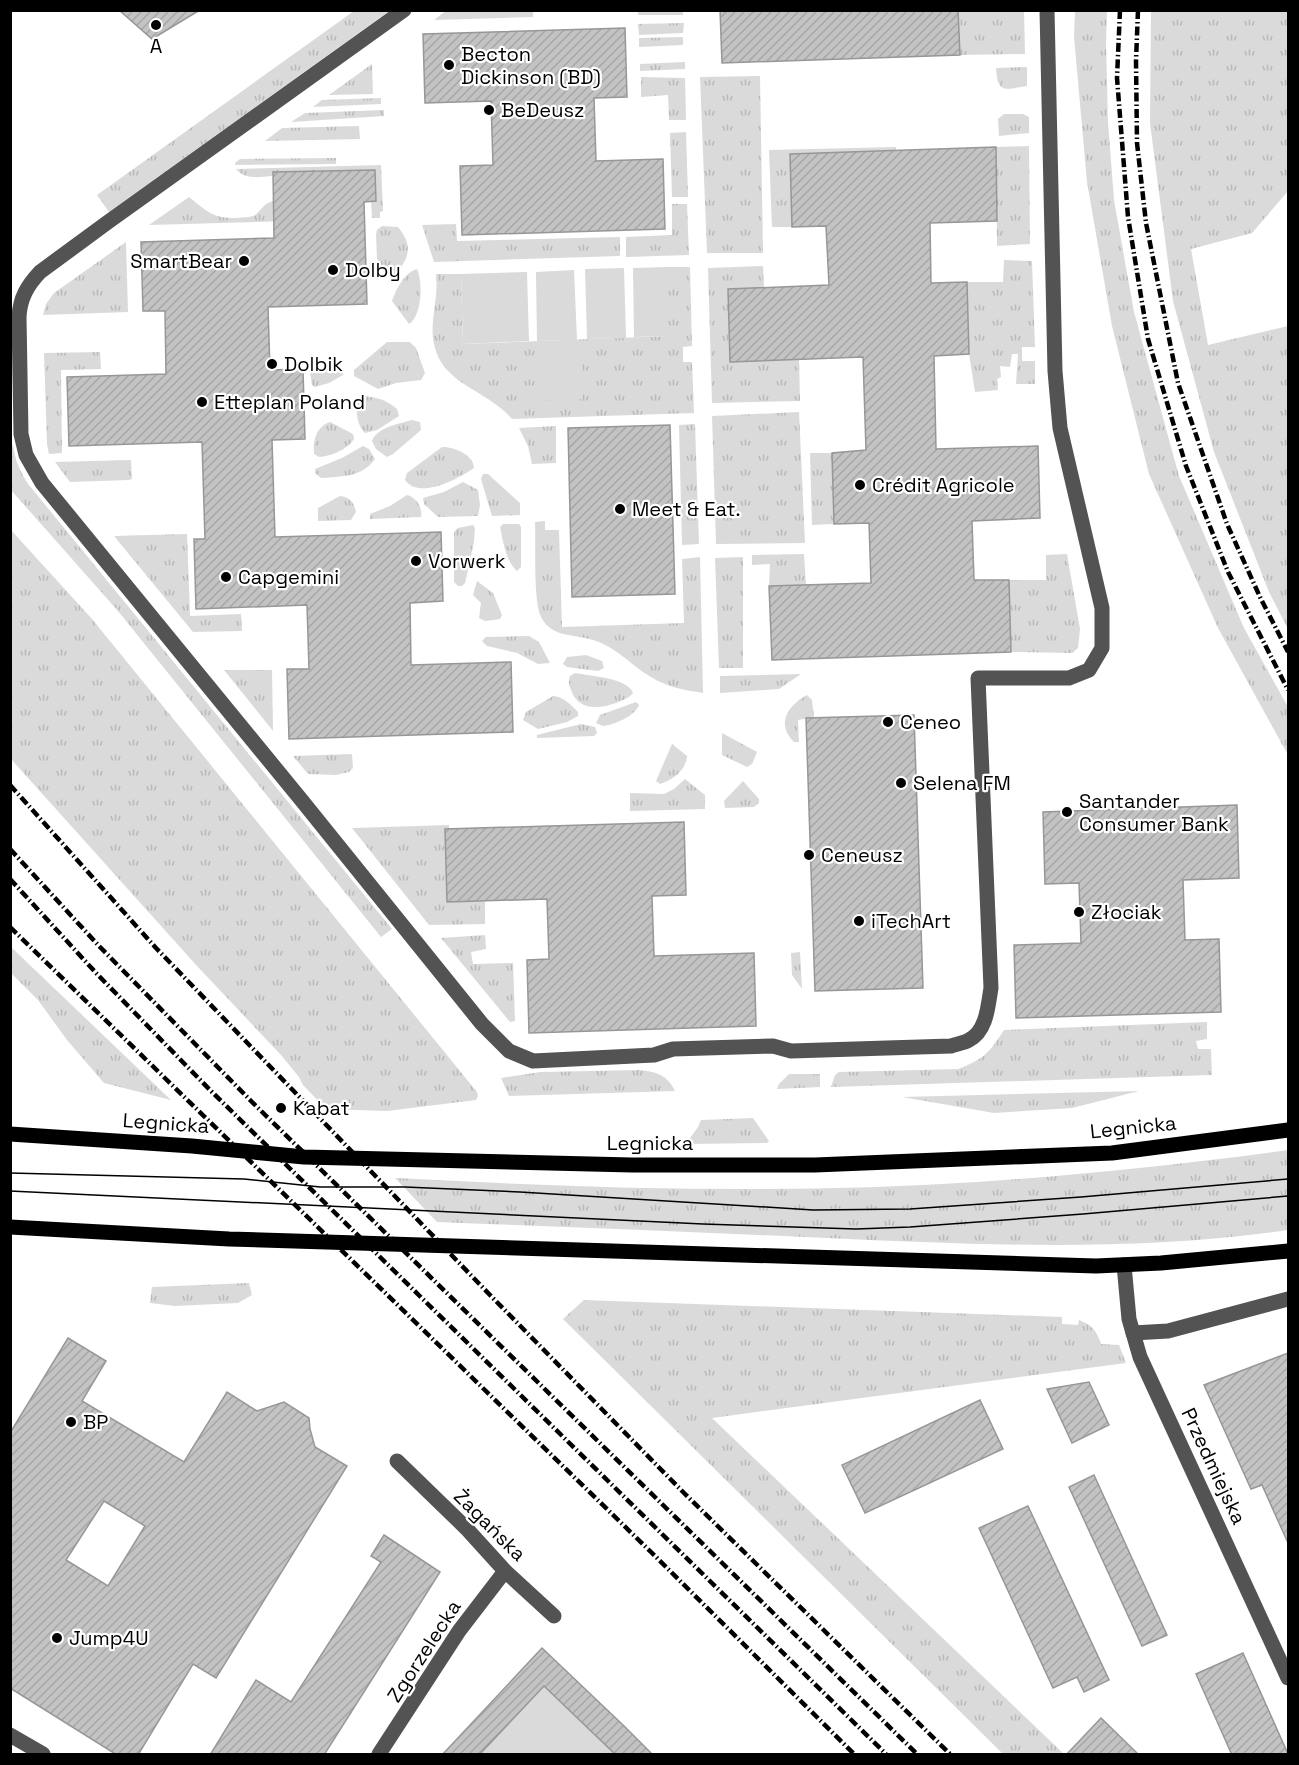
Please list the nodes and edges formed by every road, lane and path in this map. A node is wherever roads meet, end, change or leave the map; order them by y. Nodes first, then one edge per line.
1 (404, 10) edge
2 (1047, 10) edge
3 (1288, 1130) edge
4 (10, 1134) edge
5 (10, 1227) edge
6 (1288, 1251) edge
7 (1124, 1265) junction
8 (1288, 1299) edge
9 (1133, 1333) junction
10 (397, 1461) dead end
11 (505, 1571) junction
12 (554, 1616) dead end
13 (1288, 1678) edge
14 (10, 1735) edge
15 (43, 1755) edge
16 (379, 1755) edge

1 - 2 street
3 - 4 main road, Legnicka
5 - 7 main road
6 - 7 main road
7 - 9 street, Przedmiejska
8 - 9 street
9 - 13 street, Przedmiejska
10 - 11 street, Żagańska
11 - 12 street, Żagańska
11 - 16 street, Zgorzelecka
14 - 15 street

